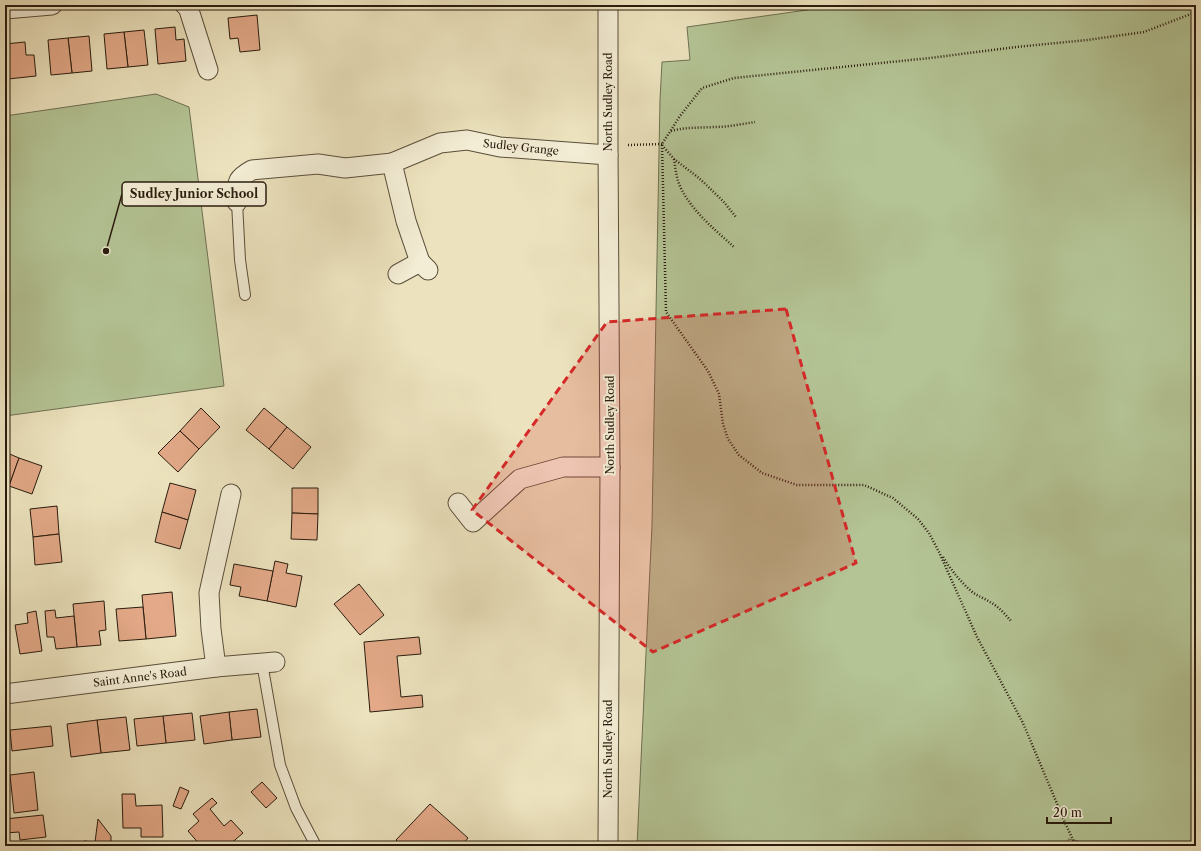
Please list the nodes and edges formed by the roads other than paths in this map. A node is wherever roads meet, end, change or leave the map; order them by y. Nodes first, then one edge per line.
1 (52, 5) edge
2 (185, 5) edge
3 (608, 5) edge
4 (5, 9) edge
5 (208, 70) dead end
6 (608, 150) junction
7 (392, 163) junction
8 (237, 202) joint
9 (398, 274) dead end
10 (245, 295) dead end
11 (610, 467) junction
12 (231, 494) dead end
13 (458, 503) dead end
14 (268, 662) joint
15 (216, 668) junction
16 (5, 694) edge
17 (315, 844) dead end
18 (608, 846) edge

1 - 4 street
2 - 5 street
3 - 6 street, North Sudley Road
6 - 7 street, Sudley Grange
6 - 11 street, North Sudley Road
7 - 8 street, Sudley Grange
7 - 9 street
8 - 10 lane
11 - 13 street
11 - 18 street, North Sudley Road
12 - 15 street
14 - 15 street, Saint Anne's Road
14 - 17 lane
15 - 16 street, Saint Anne's Road

